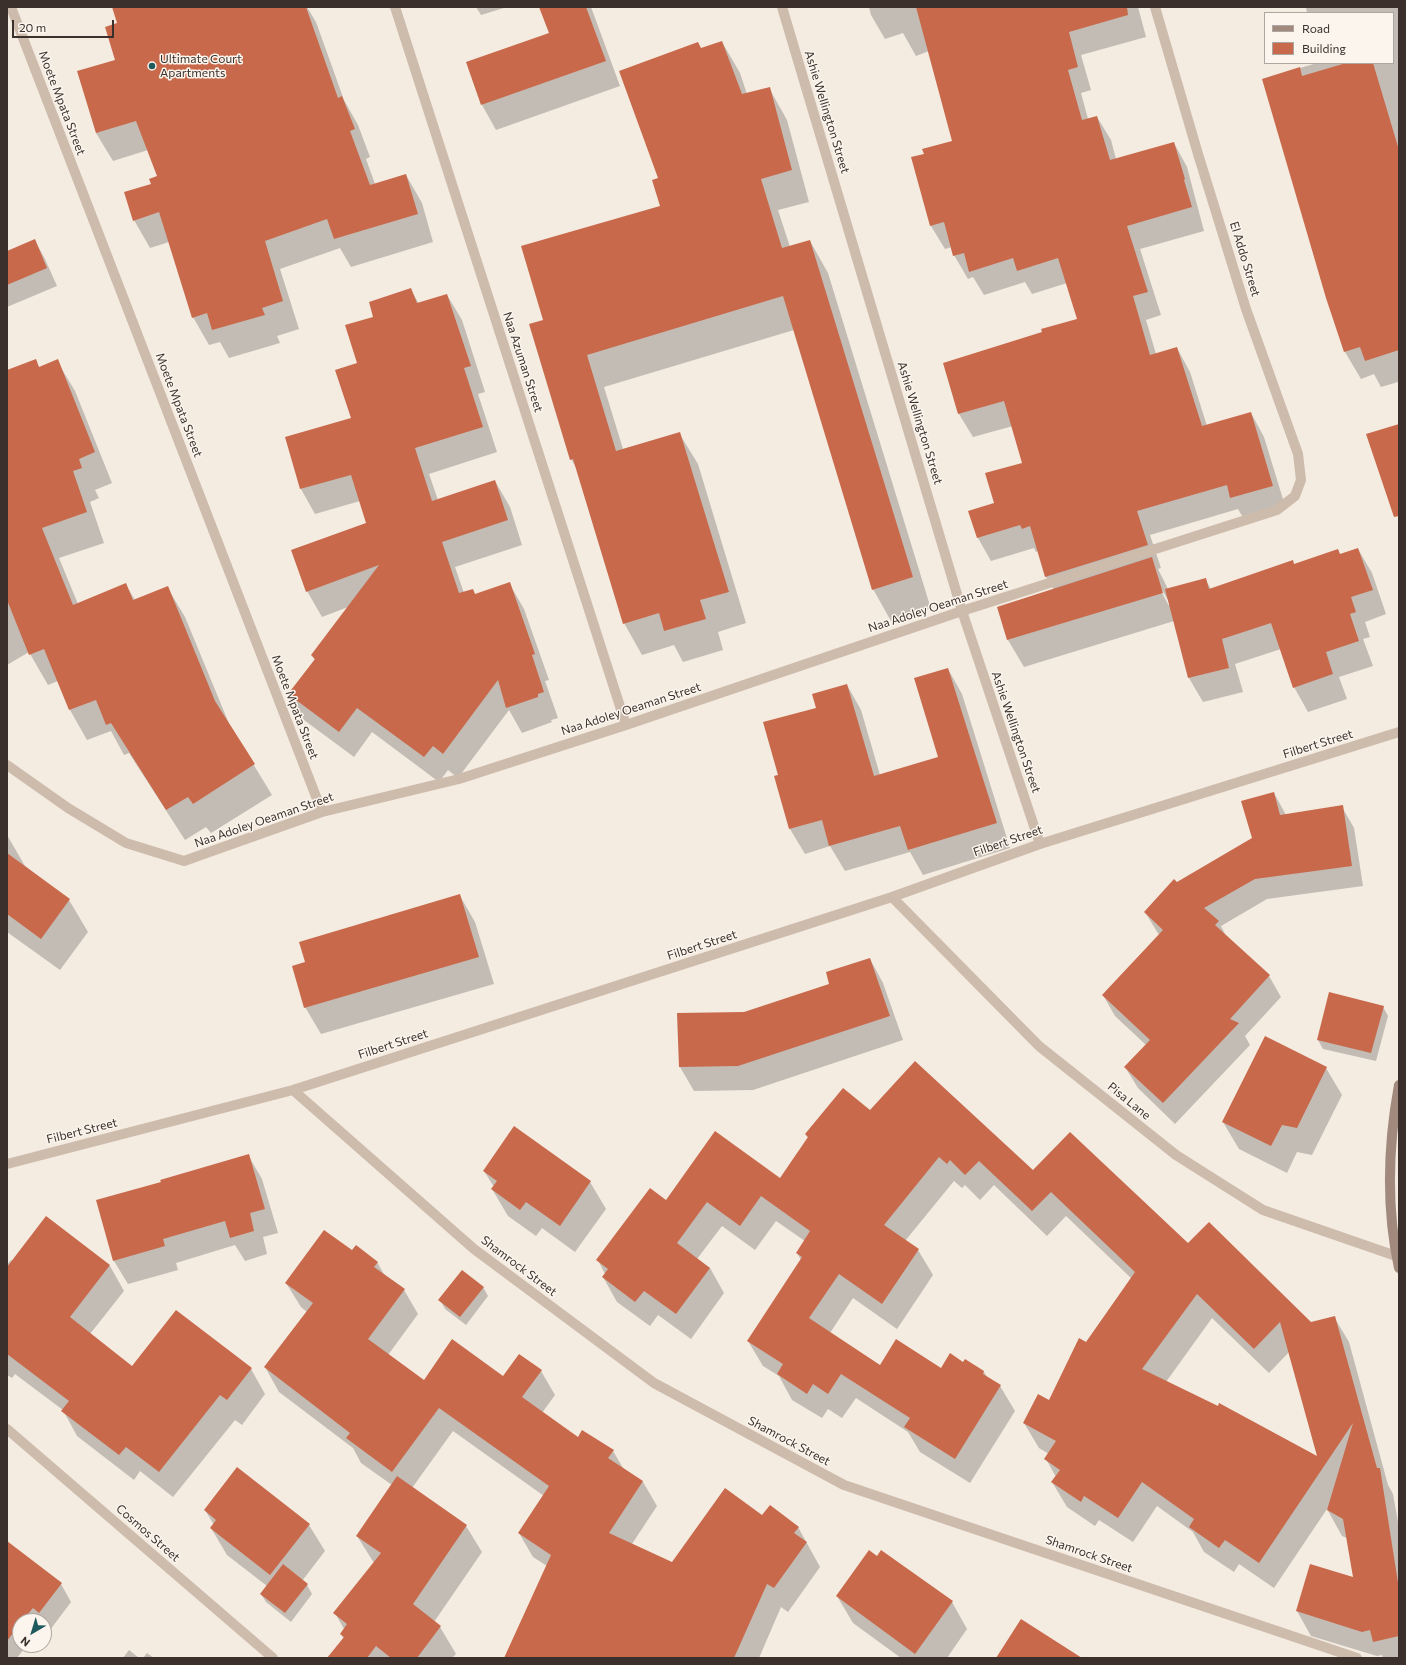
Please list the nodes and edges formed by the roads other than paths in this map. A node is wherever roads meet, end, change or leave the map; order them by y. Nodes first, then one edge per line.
1 (11, 7) edge
2 (395, 7) edge
3 (782, 7) edge
4 (1155, 7) edge
5 (1277, 510) joint
6 (962, 611) junction
7 (626, 725) junction
8 (1399, 732) edge
9 (7, 765) edge
10 (322, 812) junction
11 (1040, 844) junction
12 (892, 897) junction
13 (1399, 1085) edge
14 (293, 1090) junction
15 (7, 1164) edge
16 (1394, 1204) edge
17 (1396, 1256) junction
18 (1399, 1268) edge
19 (7, 1428) edge
20 (273, 1658) edge
21 (1357, 1658) edge

1 - 10 street, Moete Mpata Street
2 - 7 street, Naa Azuman Street
3 - 6 street, Ashie Wellington Street
4 - 5 street, El Addo Street
5 - 6 street, Naa Adoley Oeaman Street
6 - 7 street, Naa Adoley Oeaman Street
6 - 11 street, Ashie Wellington Street
7 - 10 street, Naa Adoley Oeaman Street
8 - 11 street, Filbert Street
9 - 10 street, Naa Adoley Oeaman Street
11 - 12 street, Filbert Street
12 - 14 street, Filbert Street
12 - 17 street, Pisa Lane
13 - 16 main road
14 - 15 street, Filbert Street
14 - 21 street, Shamrock Street
16 - 17 main road
17 - 18 main road
19 - 20 street, Cosmos Street

